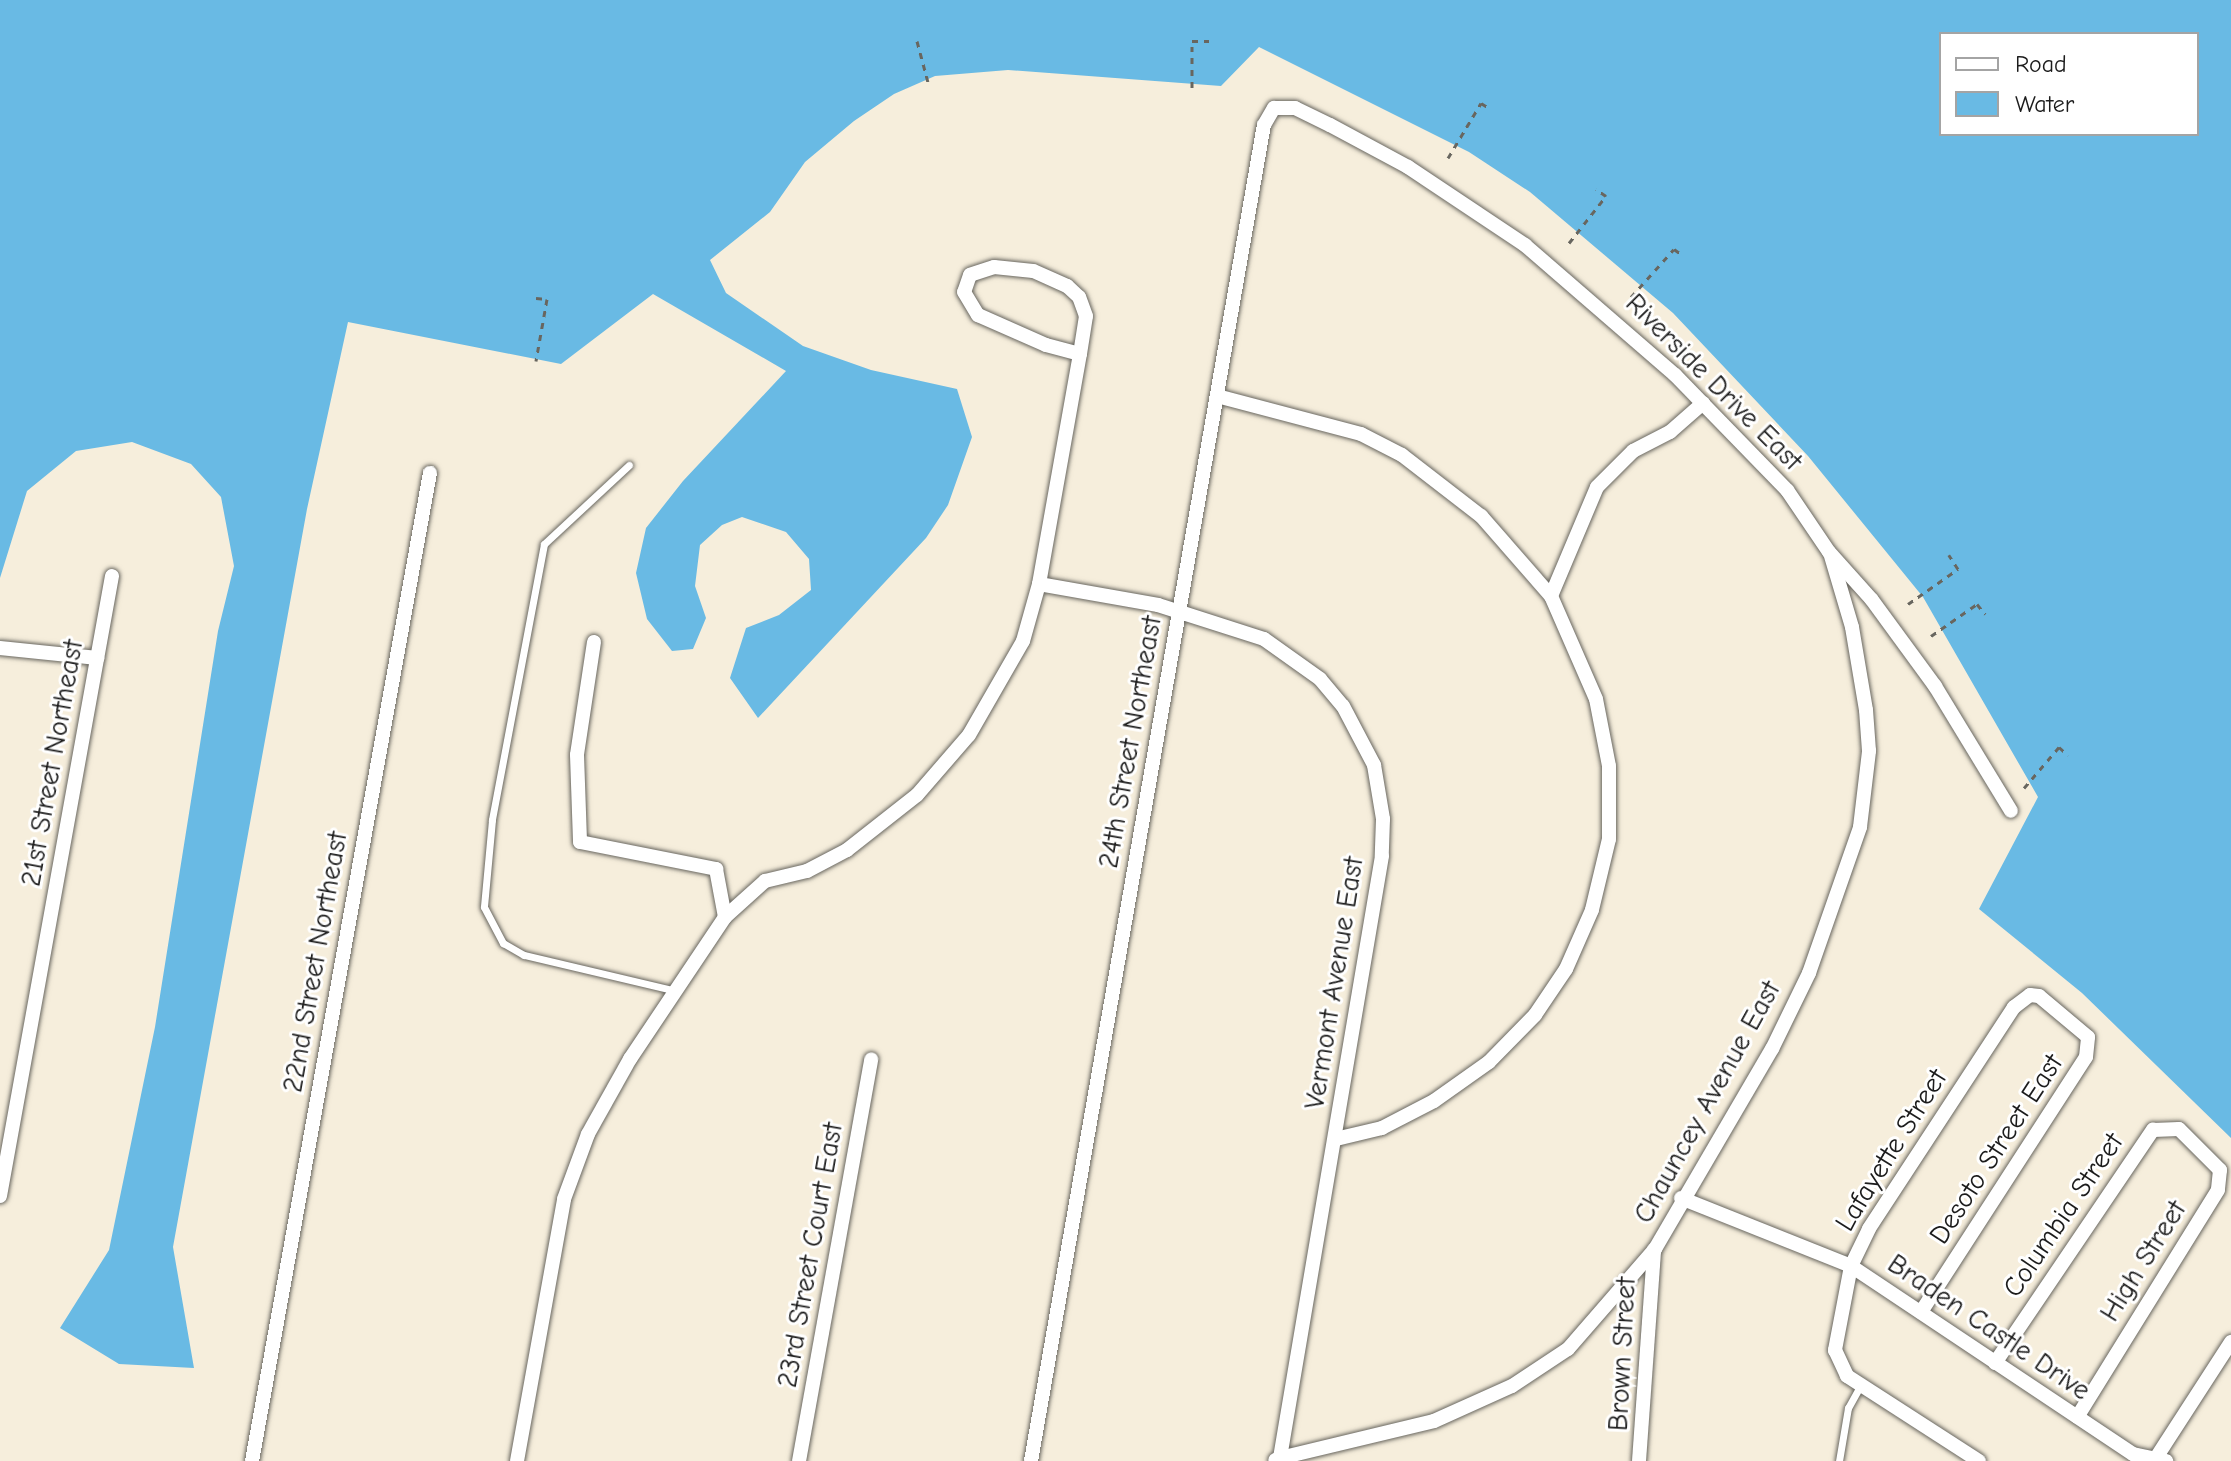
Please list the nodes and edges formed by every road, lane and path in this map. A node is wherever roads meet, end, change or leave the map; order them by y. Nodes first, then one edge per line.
1 (917, 41) dead end
2 (1209, 41) dead end
3 (928, 82) dead end
4 (1192, 88) dead end
5 (1274, 108) joint
6 (1489, 108) dead end
7 (1448, 158) dead end
8 (1596, 189) dead end
9 (1569, 243) dead end
10 (1681, 254) dead end
11 (1631, 297) dead end
12 (536, 298) dead end
13 (1080, 354) junction
14 (536, 361) dead end
15 (1217, 396) junction
16 (1703, 403) junction
17 (629, 465) dead end
18 (430, 473) dead end
19 (1829, 552) junction
20 (1949, 555) dead end
21 (112, 576) dead end
22 (1039, 584) junction
23 (1551, 596) junction
24 (1908, 604) dead end
25 (1179, 612) junction
26 (1985, 614) dead end
27 (1931, 636) dead end
28 (594, 642) dead end
29 (0, 648) edge
30 (97, 658) junction
31 (2068, 755) dead end
32 (2024, 788) dead end
33 (2011, 811) dead end
34 (725, 917) junction
35 (676, 991) junction
36 (2068, 1016) joint
37 (871, 1059) dead end
38 (2189, 1136) joint
39 (1336, 1139) junction
40 (0, 1196) edge
41 (1681, 1198) junction
42 (1655, 1249) junction
43 (1851, 1266) junction
44 (1921, 1312) junction
45 (2231, 1342) edge
46 (1995, 1363) junction
47 (1861, 1385) junction
48 (2077, 1417) junction
49 (1277, 1459) edge
50 (2158, 1460) edge
51 (252, 1461) edge
52 (517, 1461) edge
53 (799, 1461) edge
54 (1031, 1461) edge
55 (1639, 1461) edge
56 (1839, 1461) edge
57 (1979, 1461) edge

1 - 3 path
2 - 4 path
5 - 15 street, 24th Street Northeast
5 - 16 street, Riverside Drive East
6 - 7 path
8 - 9 path
10 - 11 path
12 - 14 path
13 - 13 street
13 - 22 street
15 - 23 street
15 - 25 street, 24th Street Northeast
16 - 19 street, Riverside Drive East
16 - 23 street
17 - 35 lane
18 - 51 street, 22nd Street Northeast
19 - 33 street, Riverside Drive East
19 - 41 street, Chauncey Avenue East
20 - 24 path
21 - 30 street, 21st Street Northeast
22 - 25 street, Vermont Avenue East
22 - 34 street
23 - 39 street
25 - 39 street, Vermont Avenue East
25 - 54 street, 24th Street Northeast
26 - 27 path
28 - 34 street
29 - 30 street
30 - 40 street, 21st Street Northeast
31 - 32 path
34 - 35 street
35 - 52 street
36 - 43 street, Lafayette Street
36 - 44 street, Desoto Street East
37 - 53 street, 23rd Street Court East
38 - 46 street, Columbia Street
38 - 48 street, High Street
39 - 49 street, Vermont Avenue East
41 - 42 street, Chauncey Avenue East
41 - 43 street, Braden Castle Drive
42 - 49 street, Chauncey Avenue East
42 - 55 street, Brown Street
43 - 44 street, Braden Castle Drive
43 - 47 street, Lafayette Street
44 - 46 street, Braden Castle Drive
45 - 50 street
46 - 48 street, Braden Castle Drive
47 - 56 lane
47 - 57 street, Lafayette Street
48 - 50 street, Braden Castle Drive

